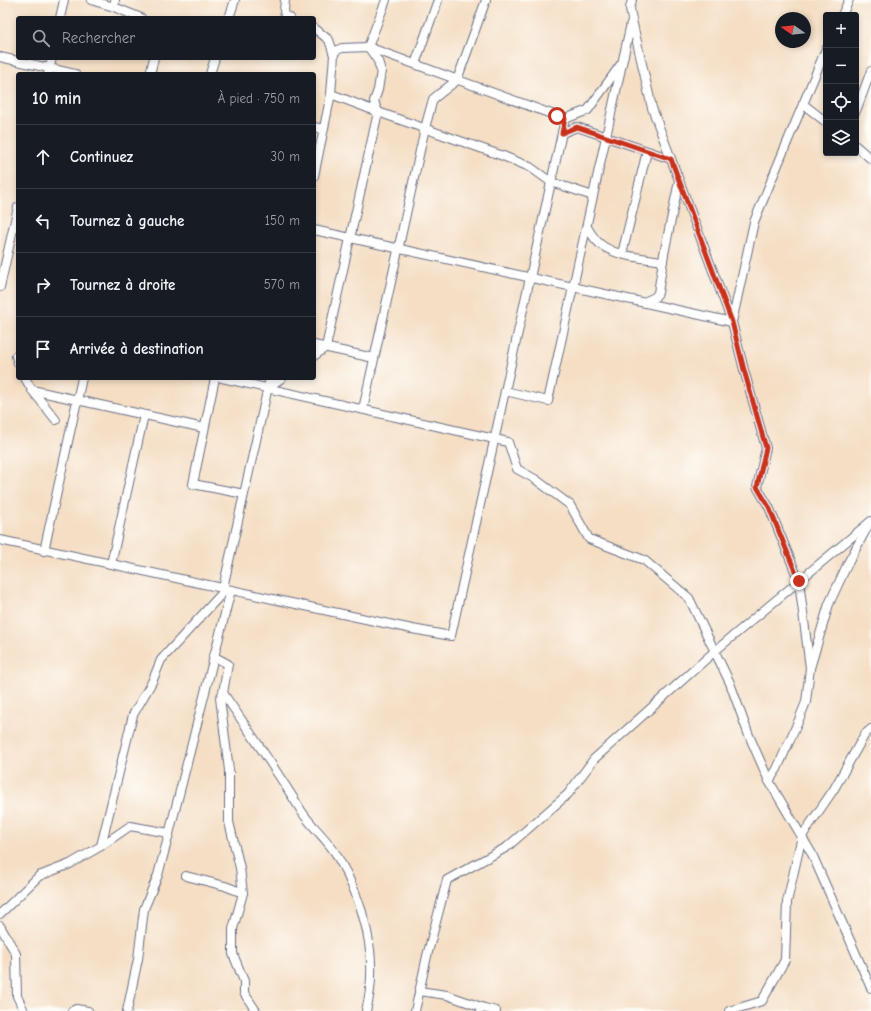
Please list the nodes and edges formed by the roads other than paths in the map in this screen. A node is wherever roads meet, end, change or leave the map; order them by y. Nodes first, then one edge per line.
1 (64, 0) edge
2 (91, 0) edge
3 (234, 0) edge
4 (285, 0) edge
5 (438, 0) edge
6 (486, 0) edge
7 (632, 0) edge
8 (849, 0) edge
9 (383, 1) edge
10 (114, 3) edge
11 (843, 12) edge
12 (60, 16) edge
13 (137, 16) edge
14 (230, 16) edge
15 (286, 16) edge
16 (632, 20) junction
17 (316, 30) edge
18 (368, 47) junction
19 (333, 52) junction
20 (823, 56) edge
21 (0, 57) edge
22 (52, 60) edge
23 (154, 60) edge
24 (214, 60) edge
25 (623, 60) junction
26 (415, 64) junction
27 (49, 71) edge
28 (871, 71) edge
29 (150, 72) edge
30 (211, 72) edge
31 (456, 80) junction
32 (331, 94) junction
33 (859, 103) edge
34 (803, 104) junction
35 (378, 112) junction
36 (565, 119) junction
37 (823, 120) edge
38 (316, 127) edge
39 (425, 128) junction
40 (324, 129) junction
41 (562, 133) junction
42 (606, 137) junction
43 (859, 149) edge
44 (647, 151) junction
45 (671, 159) junction
46 (871, 159) edge
47 (316, 167) edge
48 (679, 181) junction
49 (551, 182) junction
50 (593, 196) junction
51 (16, 216) edge
52 (587, 227) junction
53 (316, 230) edge
54 (350, 238) junction
55 (398, 249) junction
56 (622, 254) junction
57 (664, 262) junction
58 (530, 278) junction
59 (0, 287) edge
60 (573, 287) junction
61 (644, 302) junction
62 (732, 322) junction
63 (316, 345) edge
64 (326, 347) junction
65 (316, 354) edge
66 (374, 358) junction
67 (26, 380) edge
68 (82, 380) edge
69 (215, 380) edge
70 (231, 380) edge
71 (269, 380) edge
72 (279, 380) edge
73 (267, 388) junction
74 (32, 390) junction
75 (505, 391) junction
76 (77, 400) junction
77 (363, 409) junction
78 (144, 415) junction
79 (56, 420) dead end
80 (204, 428) junction
81 (494, 438) junction
82 (244, 494) junction
83 (871, 520) edge
84 (0, 540) edge
85 (44, 550) junction
86 (111, 564) junction
87 (799, 581) junction
88 (227, 589) junction
89 (715, 651) junction
90 (213, 656) junction
91 (810, 668) junction
92 (223, 693) junction
93 (871, 729) edge
94 (769, 782) junction
95 (169, 832) junction
96 (802, 836) junction
97 (101, 846) junction
98 (186, 876) dead end
99 (243, 893) junction
100 (0, 914) edge
101 (0, 926) edge
102 (871, 988) edge
103 (419, 991) junction
104 (481, 1009) edge
105 (24, 1011) edge
106 (72, 1011) edge
107 (88, 1011) edge
108 (128, 1011) edge
109 (256, 1011) edge
110 (366, 1011) edge
111 (415, 1011) edge
112 (496, 1011) edge
113 (729, 1011) edge

1 - 12 street
2 - 10 street
3 - 14 street
4 - 15 street
5 - 26 street
6 - 31 street
7 - 16 street
8 - 11 street
9 - 18 street
10 - 13 street
16 - 25 street
16 - 45 street
17 - 19 street
18 - 19 street
18 - 26 street
18 - 35 street
19 - 32 street
20 - 34 street
21 - 27 street
22 - 27 street
23 - 29 street
24 - 30 street
25 - 36 street
25 - 42 street
26 - 31 street
28 - 33 street
31 - 36 street
31 - 39 street
32 - 35 street
32 - 40 street
34 - 37 street
34 - 62 street
35 - 39 street
35 - 54 street
36 - 41 street
38 - 40 street
39 - 49 street
39 - 55 street
40 - 47 street
41 - 42 street
41 - 49 street
42 - 44 street
42 - 50 street
43 - 46 street
44 - 45 street
44 - 56 street
45 - 48 street
48 - 57 street
48 - 62 street
49 - 50 street
49 - 58 street
50 - 52 street
51 - 59 street
52 - 56 street
52 - 60 street
53 - 54 street
54 - 55 street
54 - 64 street
55 - 58 street
55 - 66 street
56 - 57 street
57 - 61 street
58 - 60 street
58 - 75 street
60 - 61 street
60 - 75 street
61 - 62 street
62 - 87 street
63 - 64 street
64 - 65 street
64 - 66 street
66 - 77 street
67 - 74 street
68 - 76 street
69 - 80 street
70 - 73 street
71 - 73 street
72 - 73 street
73 - 77 street
73 - 82 street
74 - 76 street
74 - 79 street
75 - 81 street
76 - 78 street
76 - 85 street
77 - 81 street
78 - 80 street
78 - 86 street
80 - 82 street
81 - 88 street
81 - 89 street
82 - 88 street
83 - 87 street
83 - 91 street
84 - 85 street
85 - 86 street
86 - 88 street
87 - 89 street
87 - 91 street
88 - 90 street
88 - 97 street
89 - 94 street
89 - 103 street
90 - 92 street
90 - 95 street
91 - 94 street
92 - 99 street
92 - 110 street
93 - 96 street
94 - 96 street
95 - 97 street
95 - 108 street
96 - 102 street
96 - 113 street
97 - 100 street
98 - 99 street
99 - 109 street
101 - 105 street
103 - 104 street
103 - 111 street
104 - 112 street
106 - 107 street

